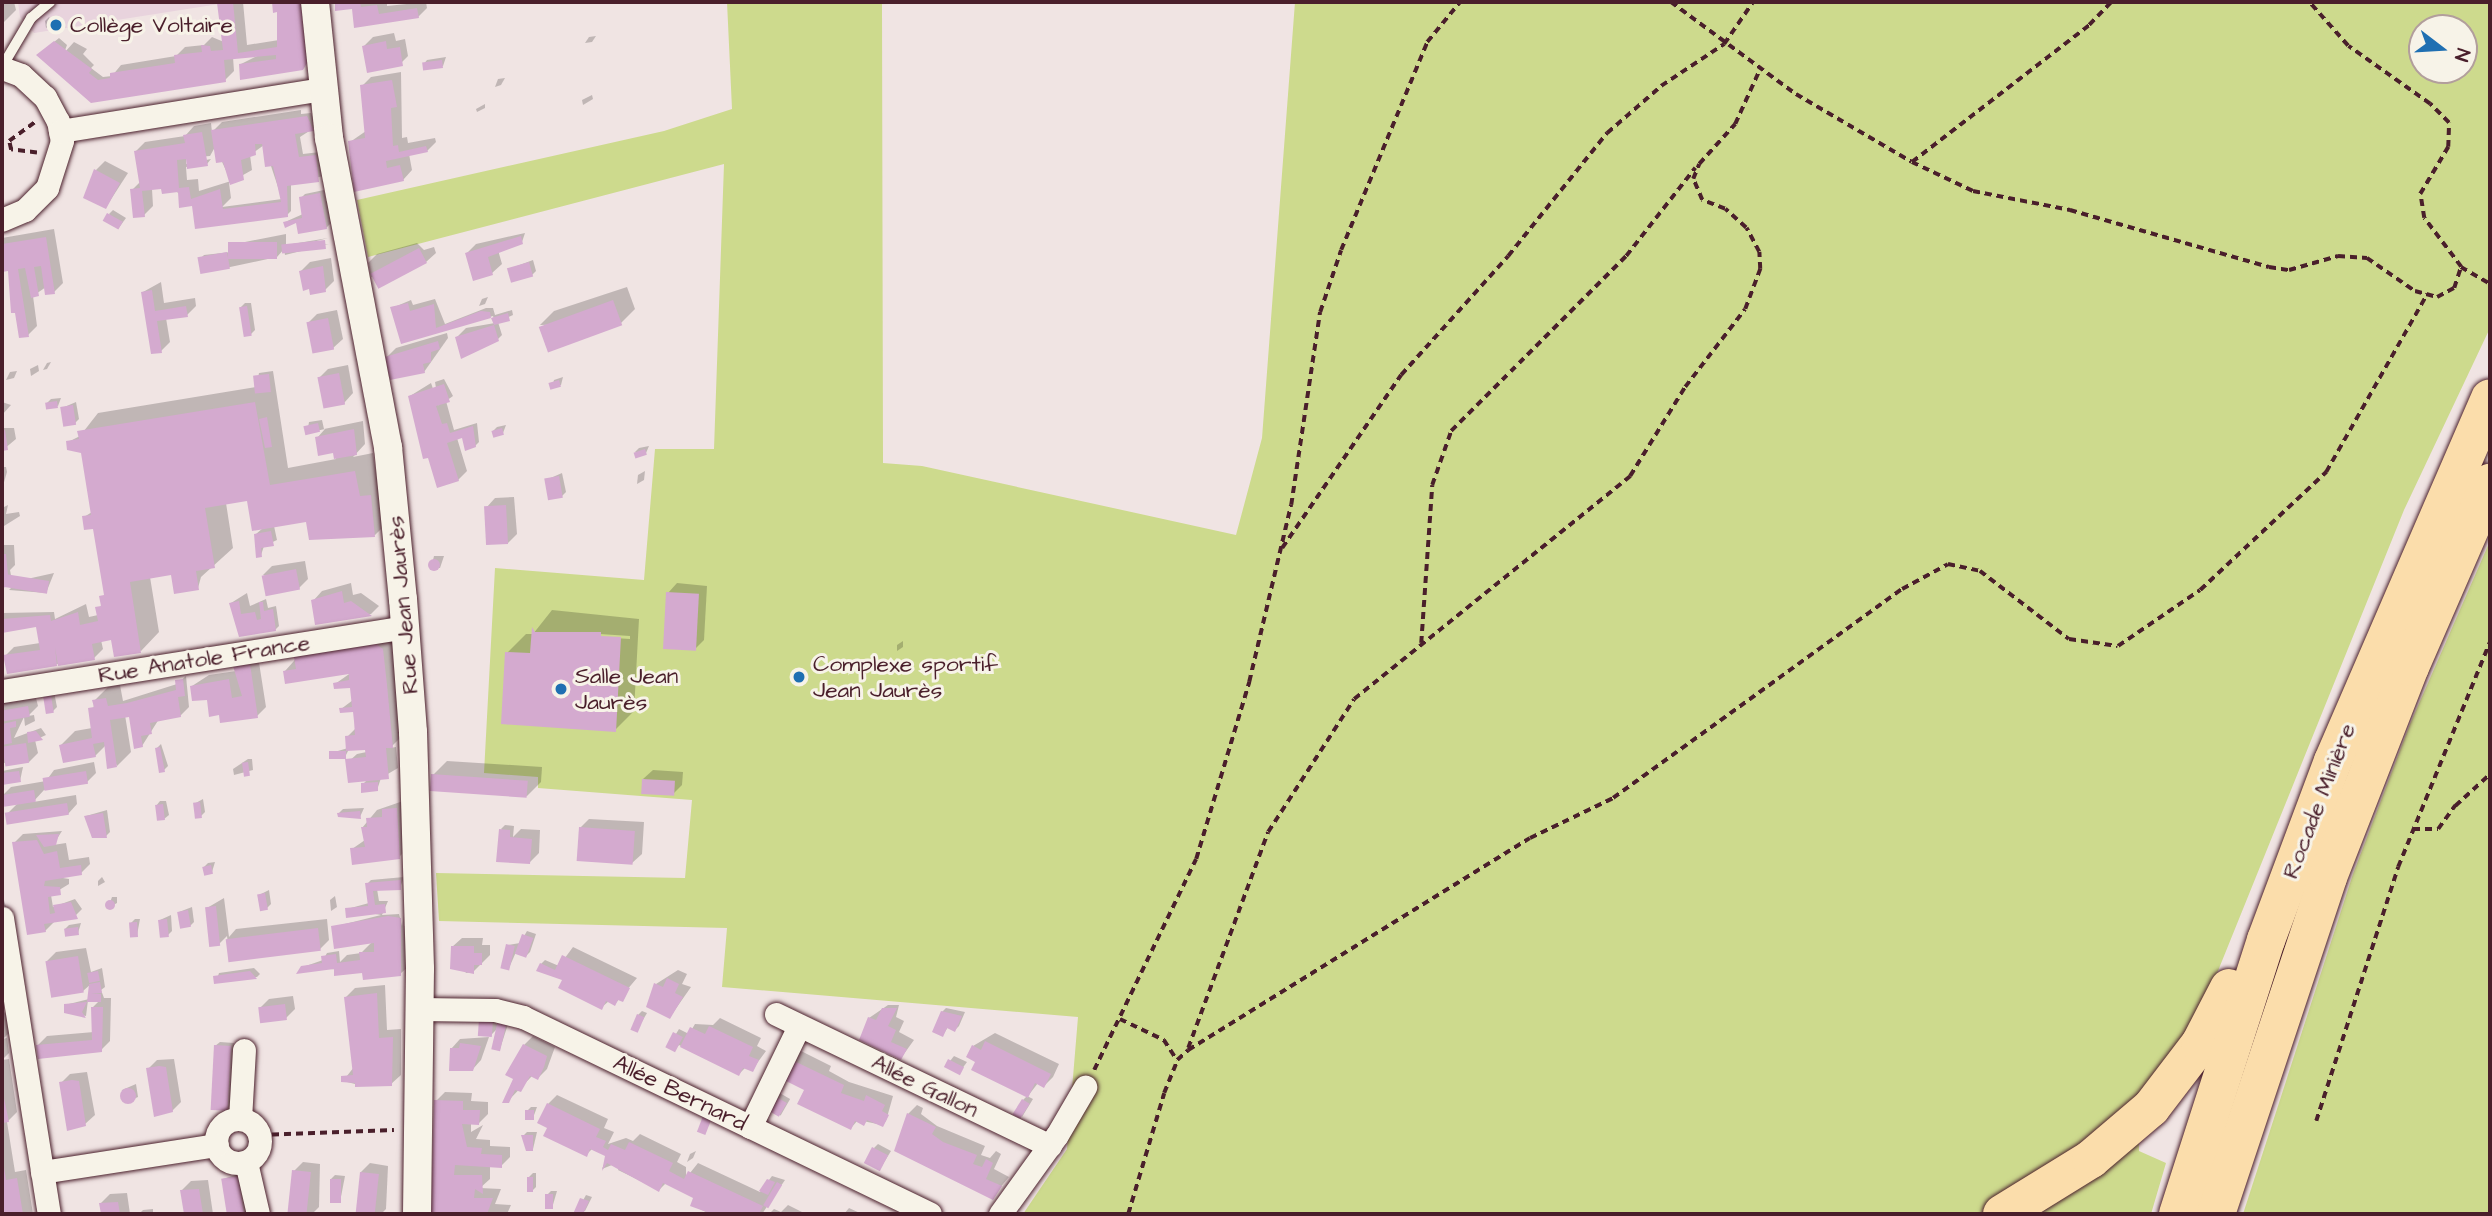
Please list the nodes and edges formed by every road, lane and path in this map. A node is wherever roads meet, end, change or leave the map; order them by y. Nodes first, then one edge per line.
1 (50, 2) edge
2 (315, 2) edge
3 (1460, 2) edge
4 (1671, 2) edge
5 (1753, 2) edge
6 (2111, 2) edge
7 (2309, 2) edge
8 (1724, 44) junction
9 (2, 67) edge
10 (1760, 69) junction
11 (323, 89) junction
12 (58, 131) junction
13 (1912, 162) junction
14 (1699, 164) junction
15 (2, 220) edge
16 (2461, 267) junction
17 (2490, 285) edge
18 (2427, 294) junction
19 (2490, 398) edge
20 (2490, 483) edge
21 (1280, 550) junction
22 (405, 627) junction
23 (2490, 642) edge
24 (1421, 643) junction
25 (2, 691) edge
26 (2333, 761) junction
27 (2490, 774) edge
28 (2413, 829) junction
29 (2, 918) edge
30 (421, 1009) junction
31 (776, 1014) dead end
32 (1121, 1019) junction
33 (800, 1026) junction
34 (244, 1049) dead end
35 (1188, 1050) junction
36 (1177, 1060) junction
37 (1085, 1087) joint
38 (240, 1119) junction
39 (2316, 1121) dead end
40 (750, 1127) junction
41 (419, 1129) junction
42 (260, 1135) junction
43 (217, 1145) junction
44 (1050, 1146) junction
45 (246, 1162) junction
46 (42, 1172) junction
47 (2188, 1212) edge
48 (48, 1214) edge
49 (258, 1214) edge
50 (417, 1214) edge
51 (930, 1214) edge
52 (1000, 1214) edge
53 (1128, 1214) edge
54 (2001, 1214) edge

1 - 9 lane
2 - 11 street, Rue Jean Jaurès
3 - 21 path
4 - 8 path
5 - 8 path
6 - 13 path
7 - 16 path
8 - 10 path
8 - 21 path
9 - 12 street
10 - 13 path
10 - 14 path
11 - 12 street
11 - 22 street, Rue Jean Jaurès
12 - 12 path
12 - 15 street
13 - 18 path
14 - 24 path
14 - 24 path
16 - 17 path
16 - 18 path
18 - 35 path
19 - 26 highway, Rocade Minière
20 - 47 highway, Rocade Minière
21 - 32 path
22 - 25 street, Rue Anatole France
22 - 30 street, Rue Jean Jaurès
23 - 28 path
24 - 35 path
26 - 47 highway, Rocade Minière
26 - 54 highway
27 - 28 path
28 - 39 path
29 - 46 street
30 - 40 street, Allée Bernard
30 - 41 street, Rue Jean Jaurès
31 - 33 street, Allée Gallon
32 - 36 path
32 - 37 path
33 - 40 street
33 - 44 street, Allée Gallon
34 - 38 street
35 - 36 path
36 - 53 path
37 - 44 street
38 - 42 street
38 - 43 street
40 - 51 street, Allée Bernard
41 - 42 path
41 - 50 street, Rue Jean Jaurès
42 - 45 street
43 - 45 street
43 - 46 street
44 - 52 street
45 - 49 street
46 - 48 street

